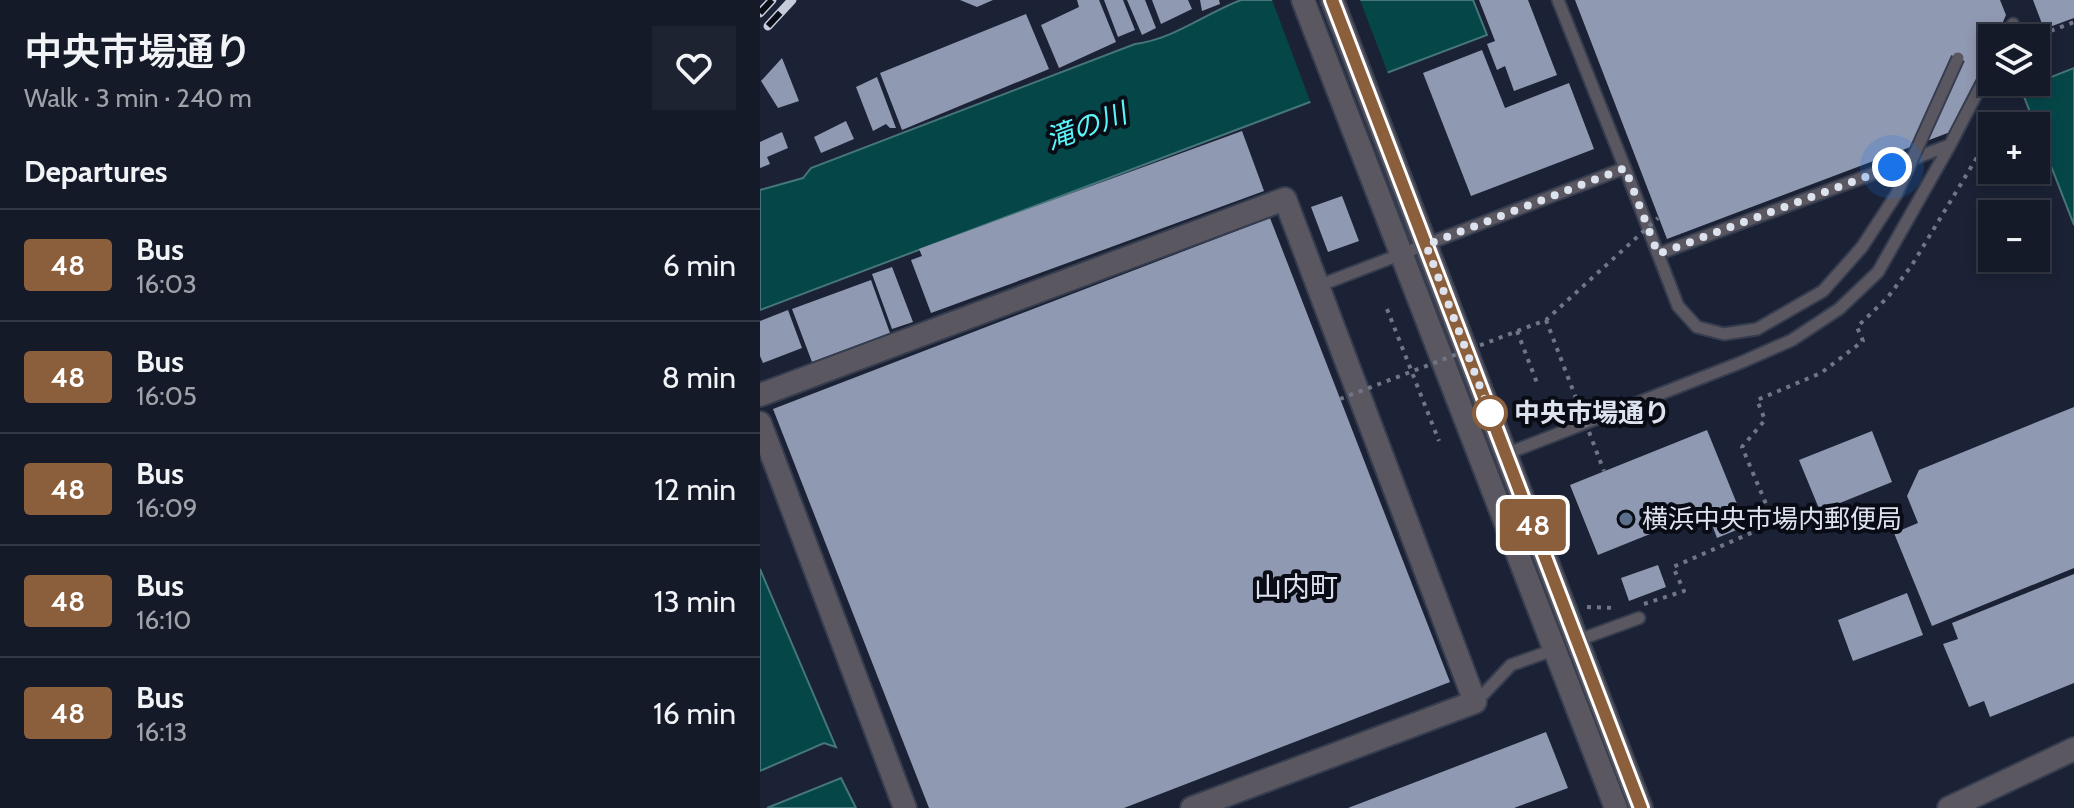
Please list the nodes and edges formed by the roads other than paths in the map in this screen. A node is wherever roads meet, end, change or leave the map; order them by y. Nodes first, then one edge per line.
1 (1303, 0) edge
2 (1332, 0) edge
3 (1558, 0) edge
4 (1958, 58) dead end
5 (1978, 91) edge
6 (1950, 145) junction
7 (1625, 168) junction
8 (1426, 245) junction
9 (1658, 254) junction
10 (1401, 255) junction
11 (1318, 286) junction
12 (760, 395) edge
13 (760, 423) edge
14 (1506, 454) junction
15 (1639, 618) dead end
16 (1577, 641) junction
17 (1554, 649) junction
18 (1475, 702) junction
19 (2074, 749) edge
20 (905, 808) edge
21 (1192, 808) edge
22 (1616, 808) edge
23 (1641, 808) edge
24 (1949, 808) edge

1 - 10 street
2 - 8 street
3 - 7 lane
4 - 9 lane, bridge
5 - 6 lane
6 - 9 lane
6 - 14 lane
7 - 8 lane
7 - 9 lane
8 - 10 lane
8 - 14 street
10 - 11 lane
10 - 17 street
11 - 12 street
11 - 18 street
13 - 20 street
14 - 16 street
15 - 16 lane
16 - 17 lane
16 - 23 street
17 - 18 lane
17 - 22 street
18 - 21 street
19 - 24 street

